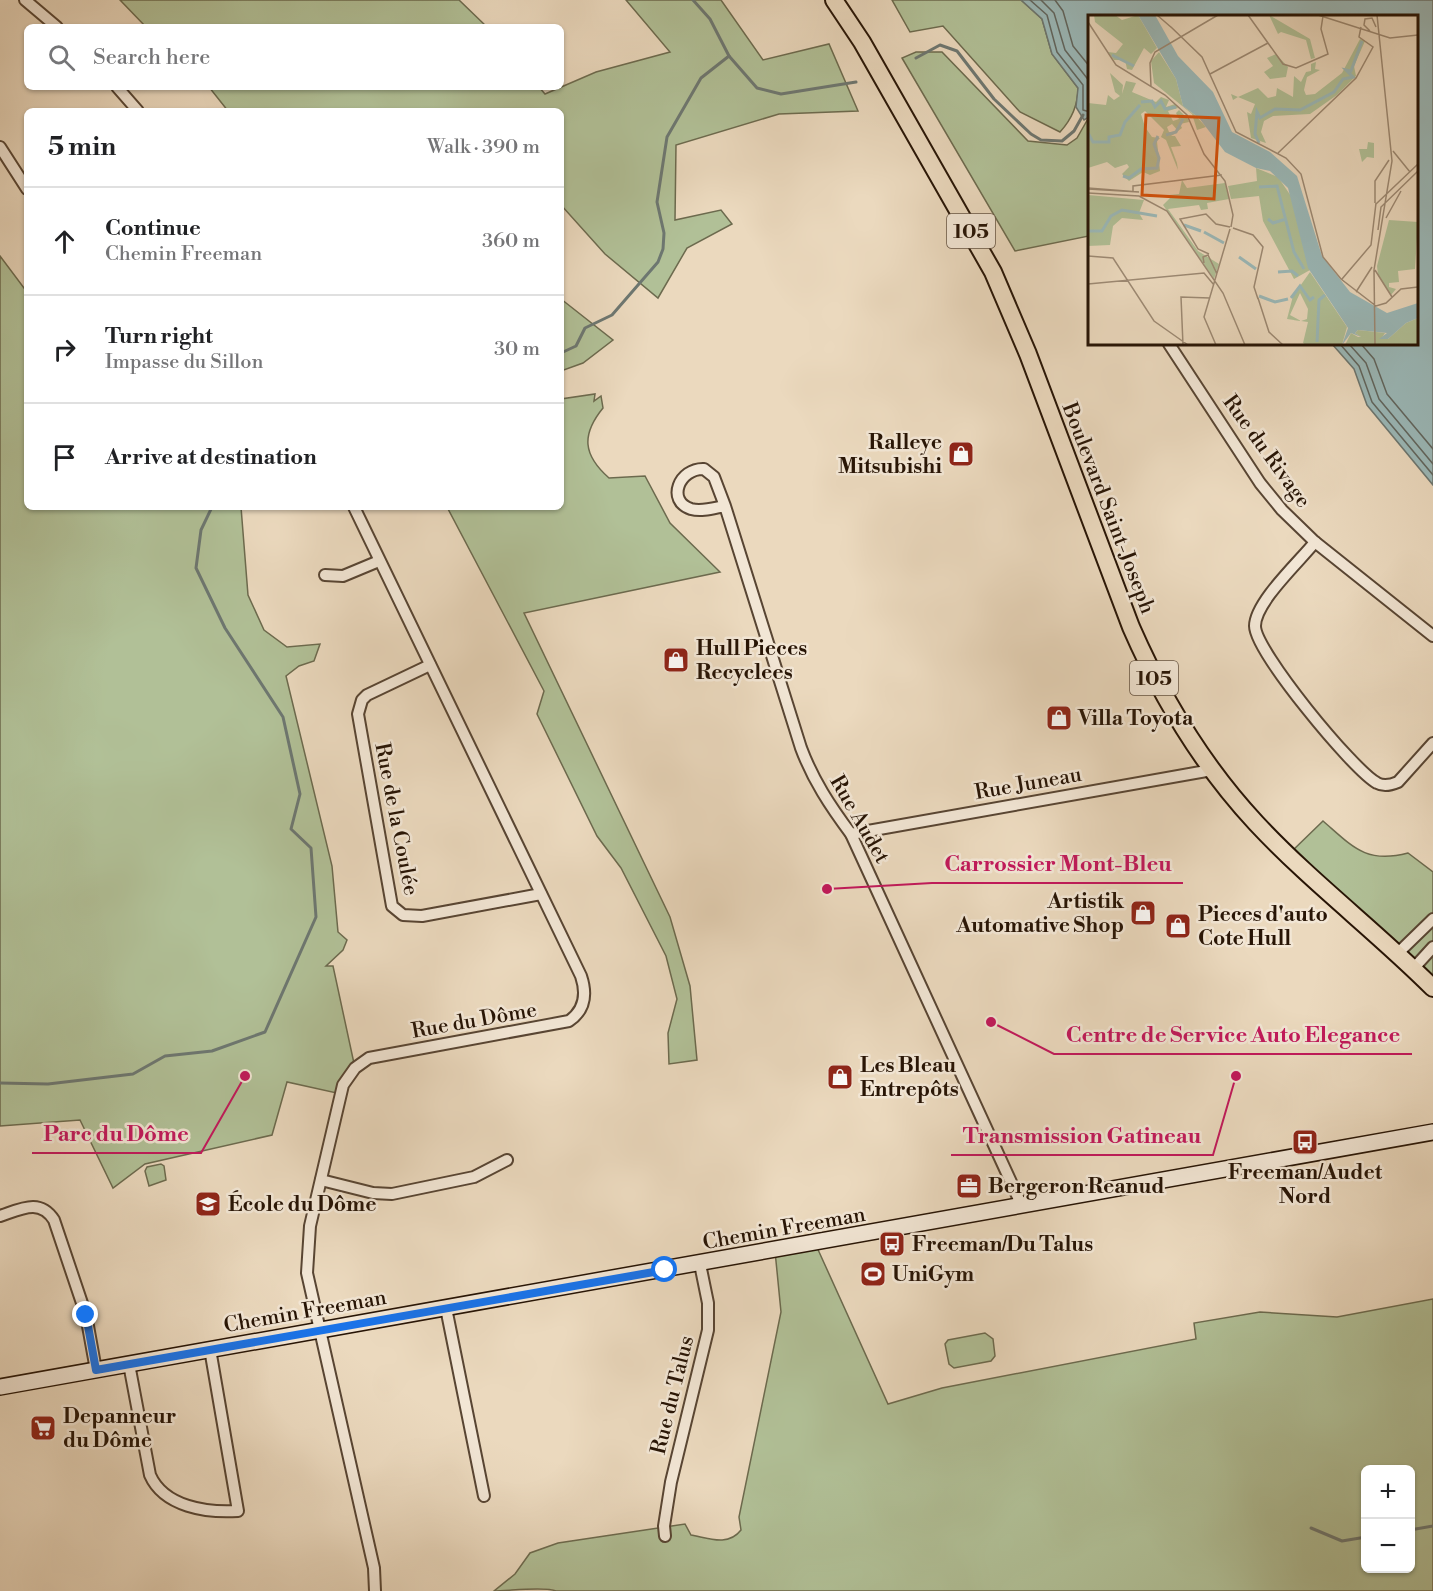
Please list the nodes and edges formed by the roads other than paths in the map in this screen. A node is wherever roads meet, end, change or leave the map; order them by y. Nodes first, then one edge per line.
1 (25, 0) edge
2 (834, 0) edge
3 (53, 24) edge
4 (120, 90) edge
5 (135, 108) edge
6 (0, 147) edge
7 (24, 184) edge
8 (1170, 345) edge
9 (725, 506) junction
10 (355, 510) edge
11 (1315, 542) junction
12 (379, 561) junction
13 (325, 575) dead end
14 (1433, 636) edge
15 (430, 665) junction
16 (1433, 743) edge
17 (1212, 770) junction
18 (851, 834) junction
19 (541, 894) junction
20 (1433, 919) edge
21 (1433, 947) edge
22 (1397, 954) junction
23 (1425, 979) edge
24 (1433, 1132) edge
25 (507, 1160) dead end
26 (321, 1180) junction
27 (1022, 1206) junction
28 (0, 1216) edge
29 (700, 1264) junction
30 (446, 1308) junction
31 (320, 1329) junction
32 (210, 1349) junction
33 (129, 1364) junction
34 (96, 1370) junction
35 (0, 1387) edge
36 (484, 1496) dead end
37 (665, 1536) dead end
38 (375, 1591) edge

1 - 3 street
2 - 17 main road, Boulevard Saint-Joseph / 105
4 - 5 street
6 - 7 street
8 - 11 street, Rue du Rivage
9 - 9 street, Rue Audet
9 - 18 street, Rue Audet
10 - 12 street, Rue du Dôme
11 - 14 street, Rue du Rivage
11 - 16 street
12 - 13 street
12 - 15 street, Rue du Dôme
15 - 19 street, Rue du Dôme
15 - 19 street, Rue de la Coulée
17 - 18 street, Rue Juneau
17 - 22 main road, Boulevard Saint-Joseph / 105
18 - 27 street, Rue Audet
19 - 26 street, Rue du Dôme
20 - 22 street
21 - 23 street
22 - 23 main road, Boulevard Saint-Joseph / 105
24 - 27 street, Chemin Freeman
25 - 26 street
26 - 31 street, Rue du Dôme
27 - 29 street, Chemin Freeman
28 - 34 street
29 - 30 street, Chemin Freeman
29 - 37 street, Rue du Talus
30 - 31 street, Chemin Freeman
30 - 36 street
31 - 32 street, Chemin Freeman
31 - 38 street, Rue du Dôme
32 - 33 street, Chemin Freeman
32 - 33 street
33 - 34 street, Chemin Freeman
34 - 35 street, Chemin Freeman

